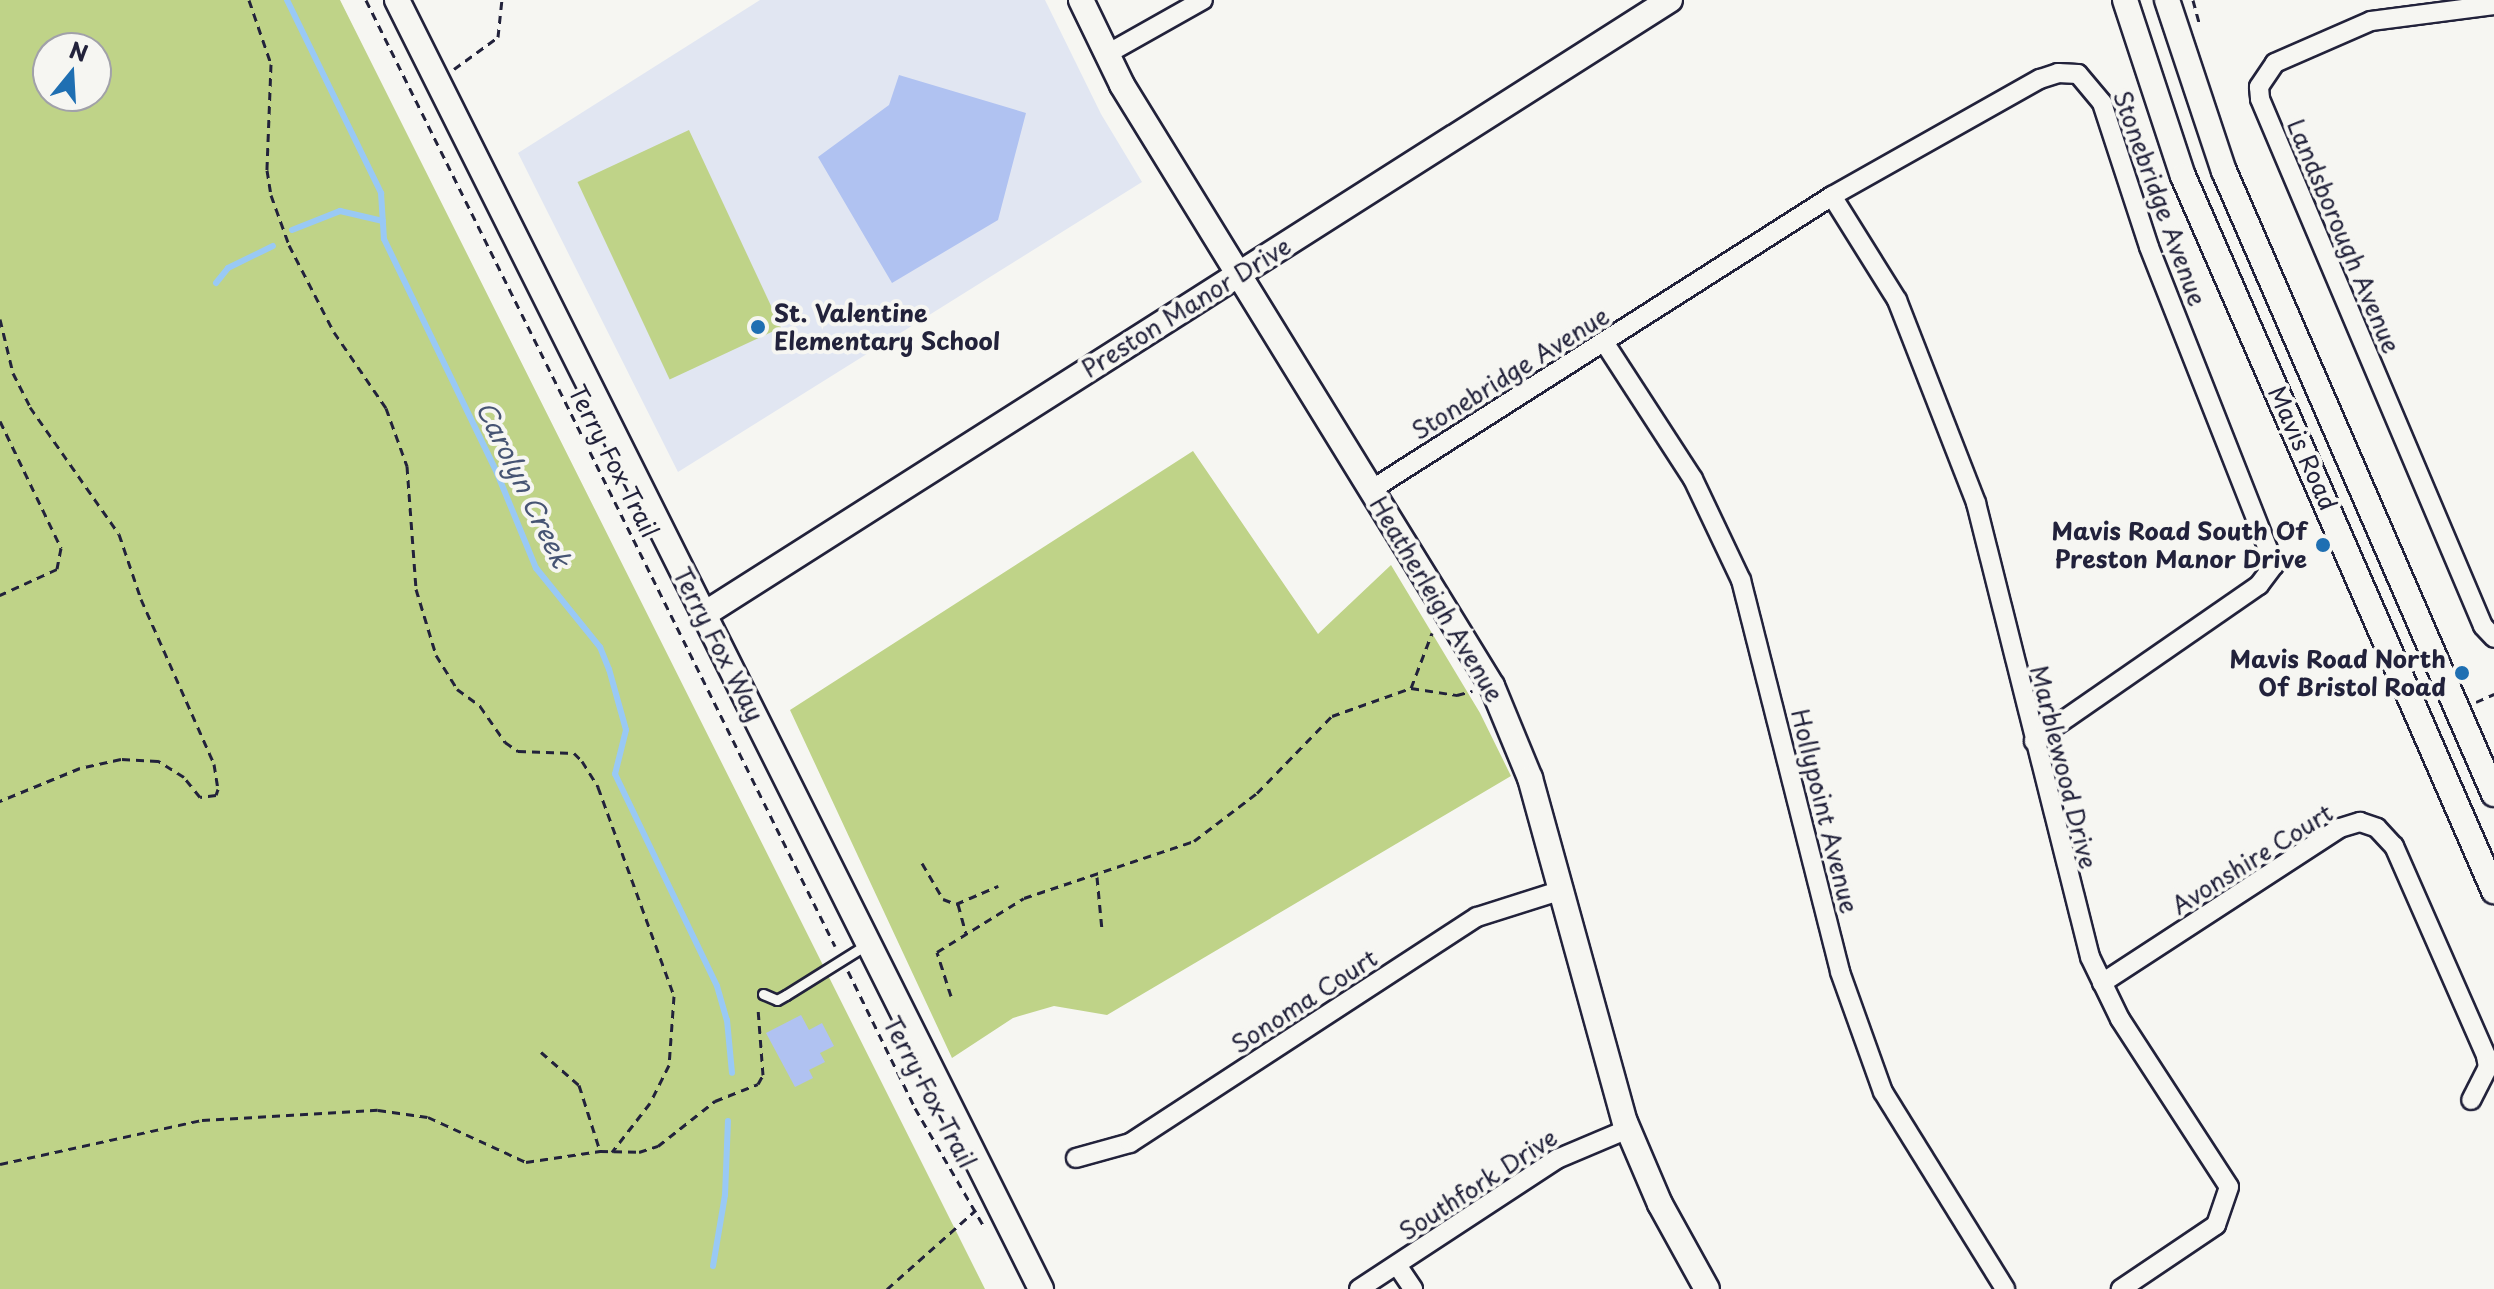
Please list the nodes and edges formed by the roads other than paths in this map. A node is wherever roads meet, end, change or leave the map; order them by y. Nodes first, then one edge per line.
1 (397, 0) edge
2 (1081, 0) edge
3 (1203, 0) edge
4 (1670, 0) edge
5 (2125, 0) edge
6 (2167, 0) edge
7 (2494, 5) edge
8 (1107, 54) junction
9 (1832, 196) junction
10 (1239, 275) junction
11 (1604, 342) junction
12 (1371, 490) junction
13 (703, 615) junction
14 (2494, 638) edge
15 (2034, 741) junction
16 (2494, 794) edge
17 (1562, 890) junction
18 (2494, 891) edge
19 (869, 943) junction
20 (2102, 983) junction
21 (763, 994) road end
22 (2471, 1100) dead end
23 (1628, 1129) junction
24 (1076, 1158) dead end
25 (1397, 1265) junction
26 (1041, 1289) edge
27 (1359, 1289) edge
28 (1413, 1289) edge
29 (1707, 1289) edge
30 (2005, 1289) edge
31 (2121, 1289) edge

1 - 13 street, Terry Fox Way
2 - 8 street, Heatherleigh Avenue
3 - 8 street
4 - 10 street, Preston Manor Drive
5 - 18 street, Mavis Road
6 - 16 street, Mavis Road
7 - 14 street, Landsborough Avenue
8 - 10 street, Heatherleigh Avenue
9 - 11 street, Stonebridge Avenue
9 - 15 street, Marblewood Drive
9 - 15 street, Stonebridge Avenue
10 - 12 street, Heatherleigh Avenue
10 - 13 street, Preston Manor Drive
11 - 12 street, Stonebridge Avenue
11 - 30 street, Hollypoint Avenue
12 - 17 street, Heatherleigh Avenue
13 - 19 street, Terry Fox Way
15 - 20 street, Marblewood Drive
17 - 23 street, Heatherleigh Avenue
17 - 24 street, Sonoma Court
19 - 21 lane
19 - 26 street, Terry Fox Way
20 - 22 street, Avonshire Court
20 - 31 street, Marblewood Drive
23 - 25 street, Southfork Drive
23 - 29 street, Heatherleigh Avenue
25 - 27 street, Southfork Drive
25 - 28 street

